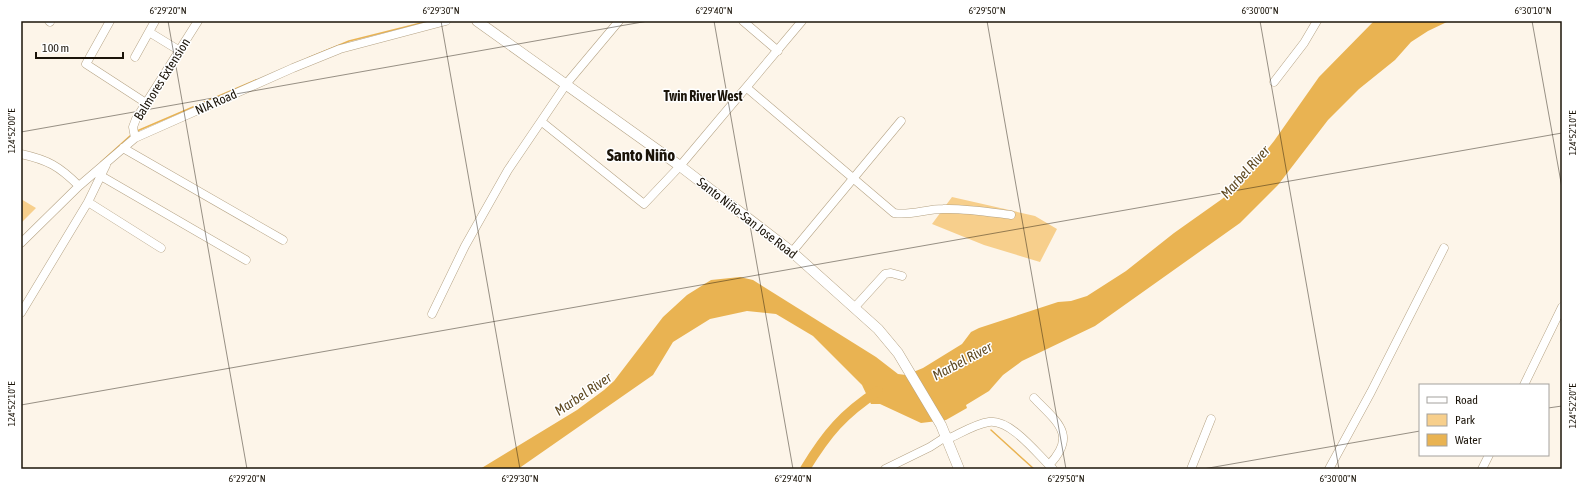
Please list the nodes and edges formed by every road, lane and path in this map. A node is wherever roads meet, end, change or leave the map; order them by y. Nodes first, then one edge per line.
1 (110, 21) edge
2 (155, 21) edge
3 (198, 21) edge
4 (446, 21) edge
5 (477, 21) edge
6 (619, 21) edge
7 (743, 21) edge
8 (802, 21) edge
9 (1318, 21) edge
10 (149, 32) junction
11 (180, 51) junction
12 (778, 51) junction
13 (135, 57) dead end
14 (1274, 82) dead end
15 (566, 83) junction
16 (747, 88) junction
17 (146, 103) junction
18 (901, 121) dead end
19 (542, 122) junction
20 (135, 138) junction
21 (123, 148) junction
22 (21, 154) edge
23 (106, 163) junction
24 (680, 166) junction
25 (101, 176) junction
26 (853, 179) junction
27 (77, 184) junction
28 (88, 202) junction
29 (1011, 216) dead end
30 (283, 240) dead end
31 (21, 243) edge
32 (161, 248) dead end
33 (1444, 248) dead end
34 (792, 252) junction
35 (246, 260) dead end
36 (902, 276) dead end
37 (855, 308) junction
38 (1562, 308) edge
39 (21, 313) edge
40 (432, 314) dead end
41 (1524, 384) edge
42 (1034, 398) dead end
43 (1211, 419) dead end
44 (948, 437) junction
45 (1488, 456) edge
46 (1051, 467) edge
47 (885, 469) edge
48 (959, 469) edge
49 (1191, 469) edge
50 (1329, 469) edge
51 (1482, 469) edge

1 - 17 street
2 - 10 street
3 - 11 street, Balmores Extension
4 - 20 street, NIA Road
5 - 15 main road, Santo Niño-San Jose Road
6 - 15 street
7 - 12 street
8 - 12 street
9 - 14 street
10 - 11 street
10 - 13 street
11 - 17 street, Balmores Extension
12 - 16 street
15 - 19 street
15 - 24 main road, Santo Niño-San Jose Road
16 - 24 street
16 - 26 street
17 - 20 street, Balmores Extension
18 - 26 street
19 - 24 street
19 - 40 street
20 - 21 street, NIA Road
21 - 23 street, NIA Road
21 - 30 street
22 - 27 street
23 - 25 street
23 - 27 street, NIA Road
24 - 34 main road, Santo Niño-San Jose Road
25 - 28 street
25 - 35 street
26 - 29 street
26 - 34 street
27 - 31 street, NIA Road
28 - 32 street
28 - 39 street
33 - 50 street
34 - 37 main road, Santo Niño-San Jose Road
36 - 37 street
37 - 44 main road, Santo Niño-San Jose Road
38 - 41 street
42 - 46 street
43 - 49 street
44 - 46 street
44 - 47 street
44 - 48 main road, Santo Niño-San Jose Road
45 - 51 street

